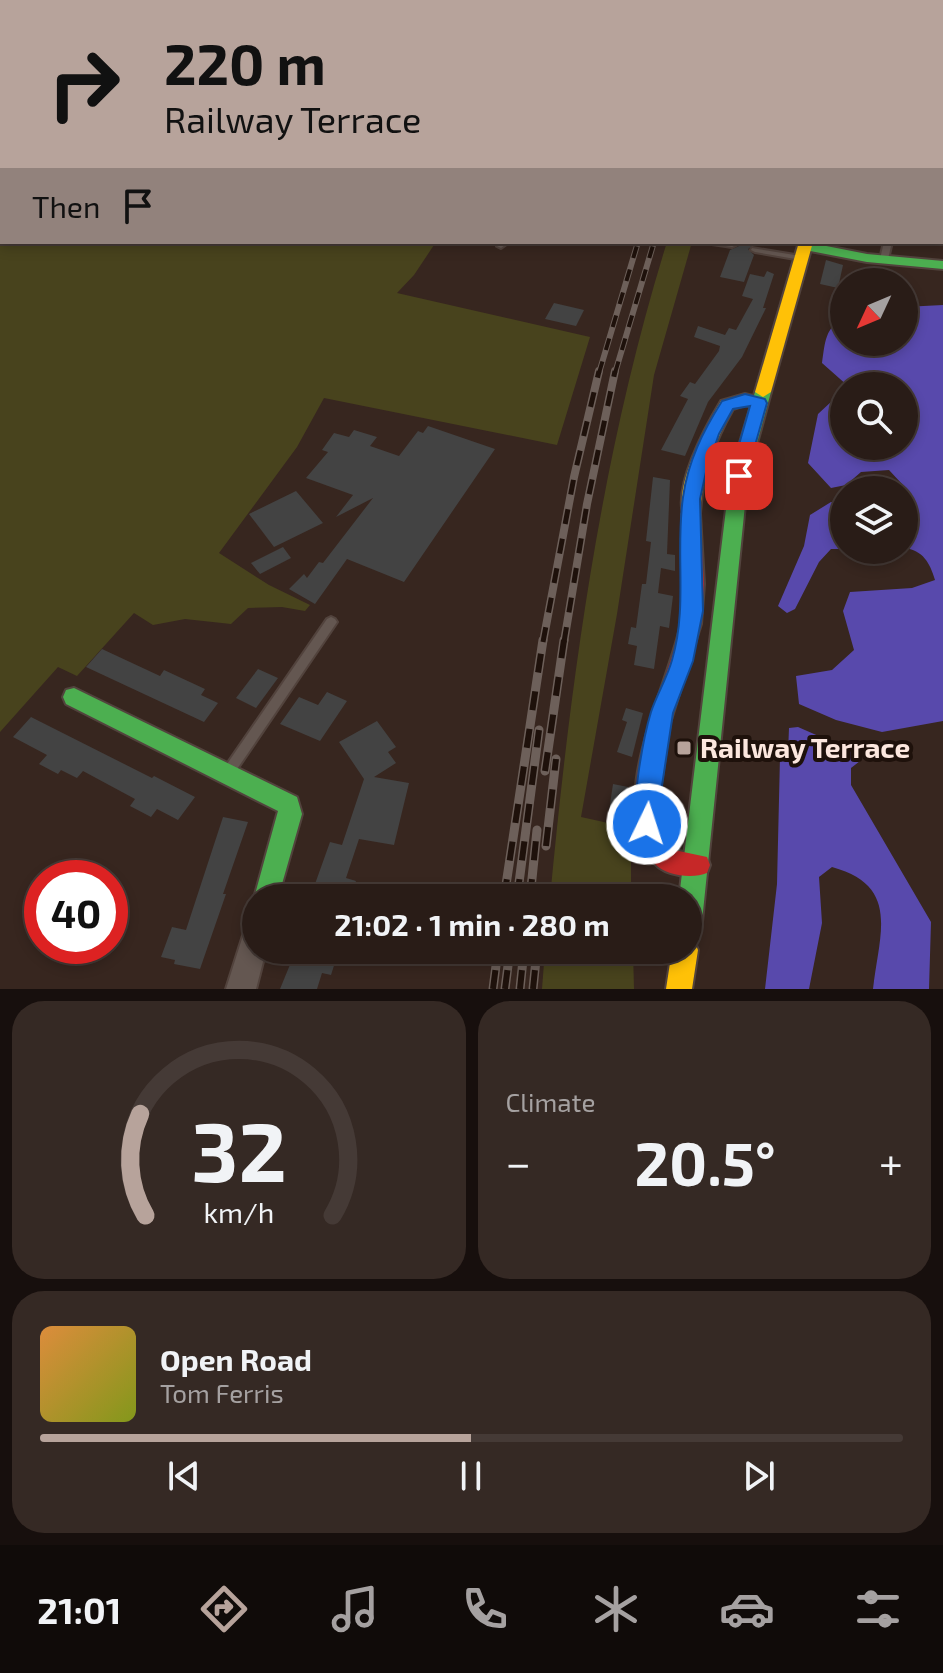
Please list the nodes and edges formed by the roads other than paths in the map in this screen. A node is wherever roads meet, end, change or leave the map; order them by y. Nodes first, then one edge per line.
1 (726, 244) edge
2 (732, 245) dead end
3 (804, 249) edge
4 (755, 250) dead end
5 (886, 250) edge
6 (943, 265) edge
7 (759, 403) junction
8 (331, 622) dead end
9 (74, 697) dead end
10 (228, 773) junction
11 (698, 865) junction
12 (270, 884) edge
13 (695, 884) edge
14 (248, 964) edge
15 (683, 964) edge
16 (241, 989) edge
17 (679, 989) edge

1 - 2 lane
3 - 4 lane
3 - 5 street
3 - 7 street
5 - 6 street
7 - 11 street
7 - 11 street
8 - 10 lane
9 - 10 street
10 - 12 street
11 - 13 street
14 - 16 street
15 - 17 street

